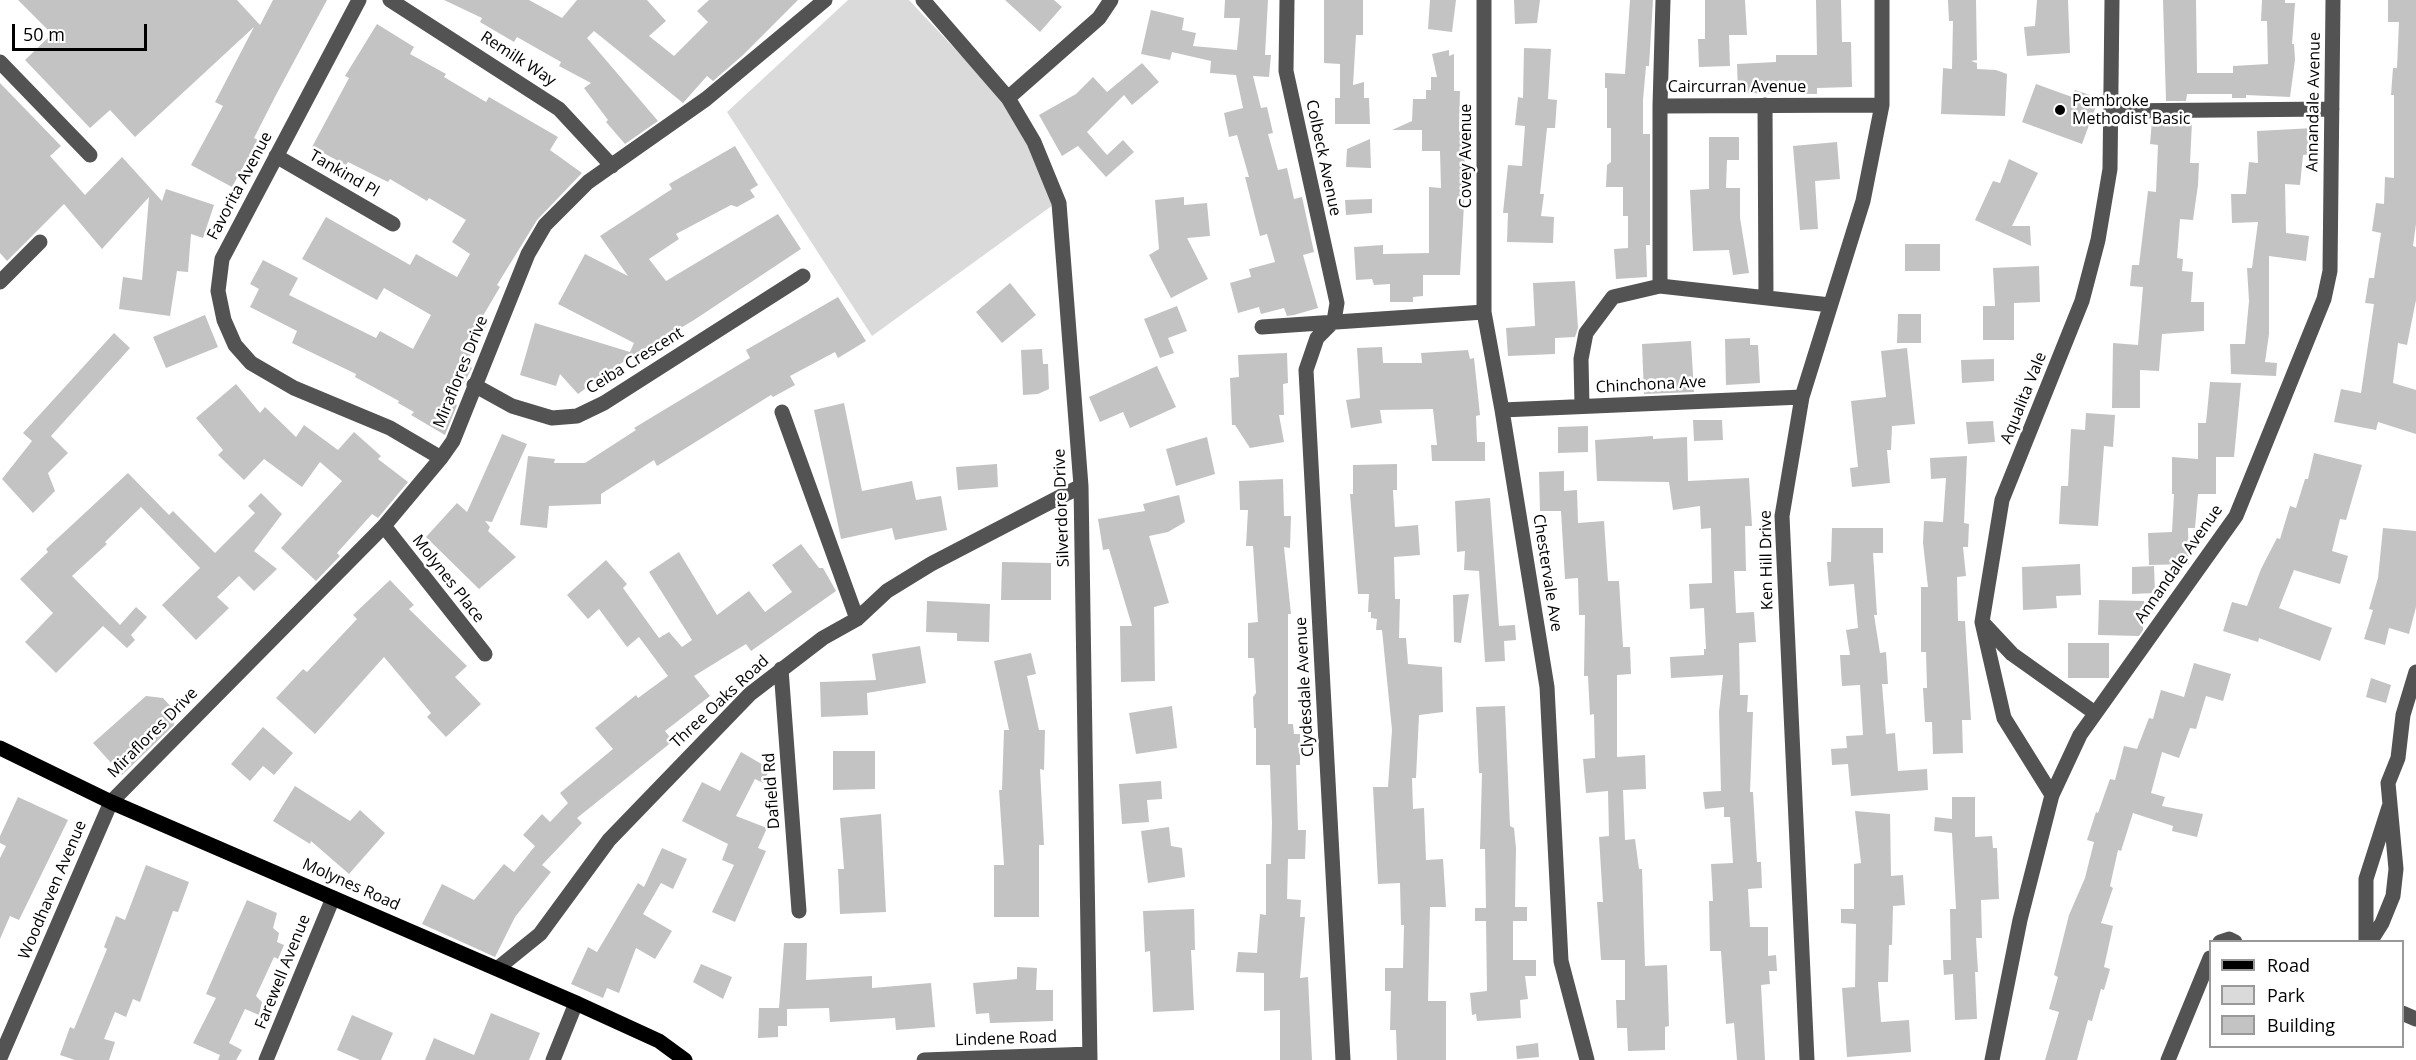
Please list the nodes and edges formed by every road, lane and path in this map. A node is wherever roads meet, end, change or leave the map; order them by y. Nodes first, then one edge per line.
1 (359, 0) edge
2 (390, 0) edge
3 (825, 0) edge
4 (923, 0) edge
5 (1111, 0) edge
6 (1287, 0) edge
7 (1484, 0) edge
8 (1663, 0) edge
9 (1882, 0) edge
10 (2112, 0) edge
11 (2333, 0) edge
12 (0, 62) edge
13 (1008, 98) junction
14 (1765, 105) junction
15 (1882, 105) junction
16 (1660, 106) junction
17 (2332, 109) junction
18 (2111, 111) junction
19 (90, 155) dead end
20 (276, 156) junction
21 (612, 166) junction
22 (393, 224) dead end
23 (40, 242) dead end
24 (803, 276) dead end
25 (0, 282) edge
26 (1660, 286) junction
27 (1766, 298) junction
28 (1830, 305) junction
29 (1484, 312) junction
30 (1334, 321) junction
31 (1262, 327) dead end
32 (474, 385) junction
33 (1802, 397) junction
34 (1582, 406) junction
35 (1502, 410) junction
36 (782, 412) dead end
37 (441, 458) junction
38 (1081, 486) junction
39 (384, 526) junction
40 (857, 619) junction
41 (1982, 622) junction
42 (485, 654) dead end
43 (781, 669) junction
44 (2416, 672) edge
45 (2096, 713) junction
46 (0, 748) edge
47 (2052, 795) junction
48 (111, 802) junction
49 (2391, 804) junction
50 (333, 897) junction
51 (799, 911) dead end
52 (2368, 940) edge
53 (2369, 940) edge
54 (2209, 963) edge
55 (498, 968) junction
56 (576, 1003) junction
57 (1090, 1057) edge
58 (0, 1058) edge
59 (266, 1060) edge
60 (553, 1060) edge
61 (685, 1060) edge
62 (924, 1060) edge
63 (1343, 1060) edge
64 (1587, 1060) edge
65 (1807, 1060) edge
66 (1992, 1060) edge
67 (2168, 1060) edge

1 - 20 street, Favorita Avenue
2 - 21 street, Remilk Way
3 - 21 street, Miraflores Drive
4 - 13 street, Silverdore Drive
5 - 13 street
6 - 30 street, Colbeck Avenue
7 - 29 street, Covey Avenue
8 - 16 street, Caircurran Avenue
9 - 15 street, Ken Hill Drive
10 - 18 street, Aqualita Vale
11 - 17 street, Annandale Avenue
12 - 19 street
13 - 38 street, Silverdore Drive
14 - 15 street, Caircurran Avenue
14 - 16 street, Caircurran Avenue
14 - 27 street
15 - 28 street, Ken Hill Drive
16 - 26 street
17 - 18 street
17 - 45 street, Annandale Avenue
18 - 41 street, Aqualita Vale
20 - 22 street, Tankind Pl
20 - 37 street, Favorita Avenue
21 - 32 street, Miraflores Drive
23 - 25 street
24 - 32 street, Ceiba Crescent
26 - 27 street
26 - 34 street
27 - 28 street
28 - 33 street, Ken Hill Drive
29 - 30 street
29 - 35 street, Chestervale Ave
30 - 31 street
30 - 63 street, Clydesdale Avenue
32 - 37 street, Miraflores Drive
33 - 34 street, Chinchona Ave
33 - 65 street, Ken Hill Drive
34 - 35 street, Chinchona Ave
35 - 64 street, Chestervale Ave
36 - 40 street
37 - 39 street, Miraflores Drive
38 - 40 street, Three Oaks Road
38 - 57 street, Silverdore Drive
39 - 42 street, Molynes Place
39 - 48 street, Miraflores Drive
40 - 43 street, Three Oaks Road
41 - 45 street
41 - 47 street, Aqualita Vale
43 - 51 street, Dafield Rd
43 - 55 street, Three Oaks Road
44 - 49 street
45 - 47 street, Annandale Avenue
46 - 48 main road, Molynes Road
47 - 66 street, Annandale Avenue
48 - 50 main road, Molynes Road
48 - 58 street, Woodhaven Avenue
49 - 52 street
49 - 53 street
50 - 55 main road, Molynes Road
50 - 59 street, Farewell Avenue
54 - 67 street
55 - 56 main road, Molynes Road
56 - 60 street
56 - 61 main road, Molynes Road
57 - 62 street, Lindene Road

